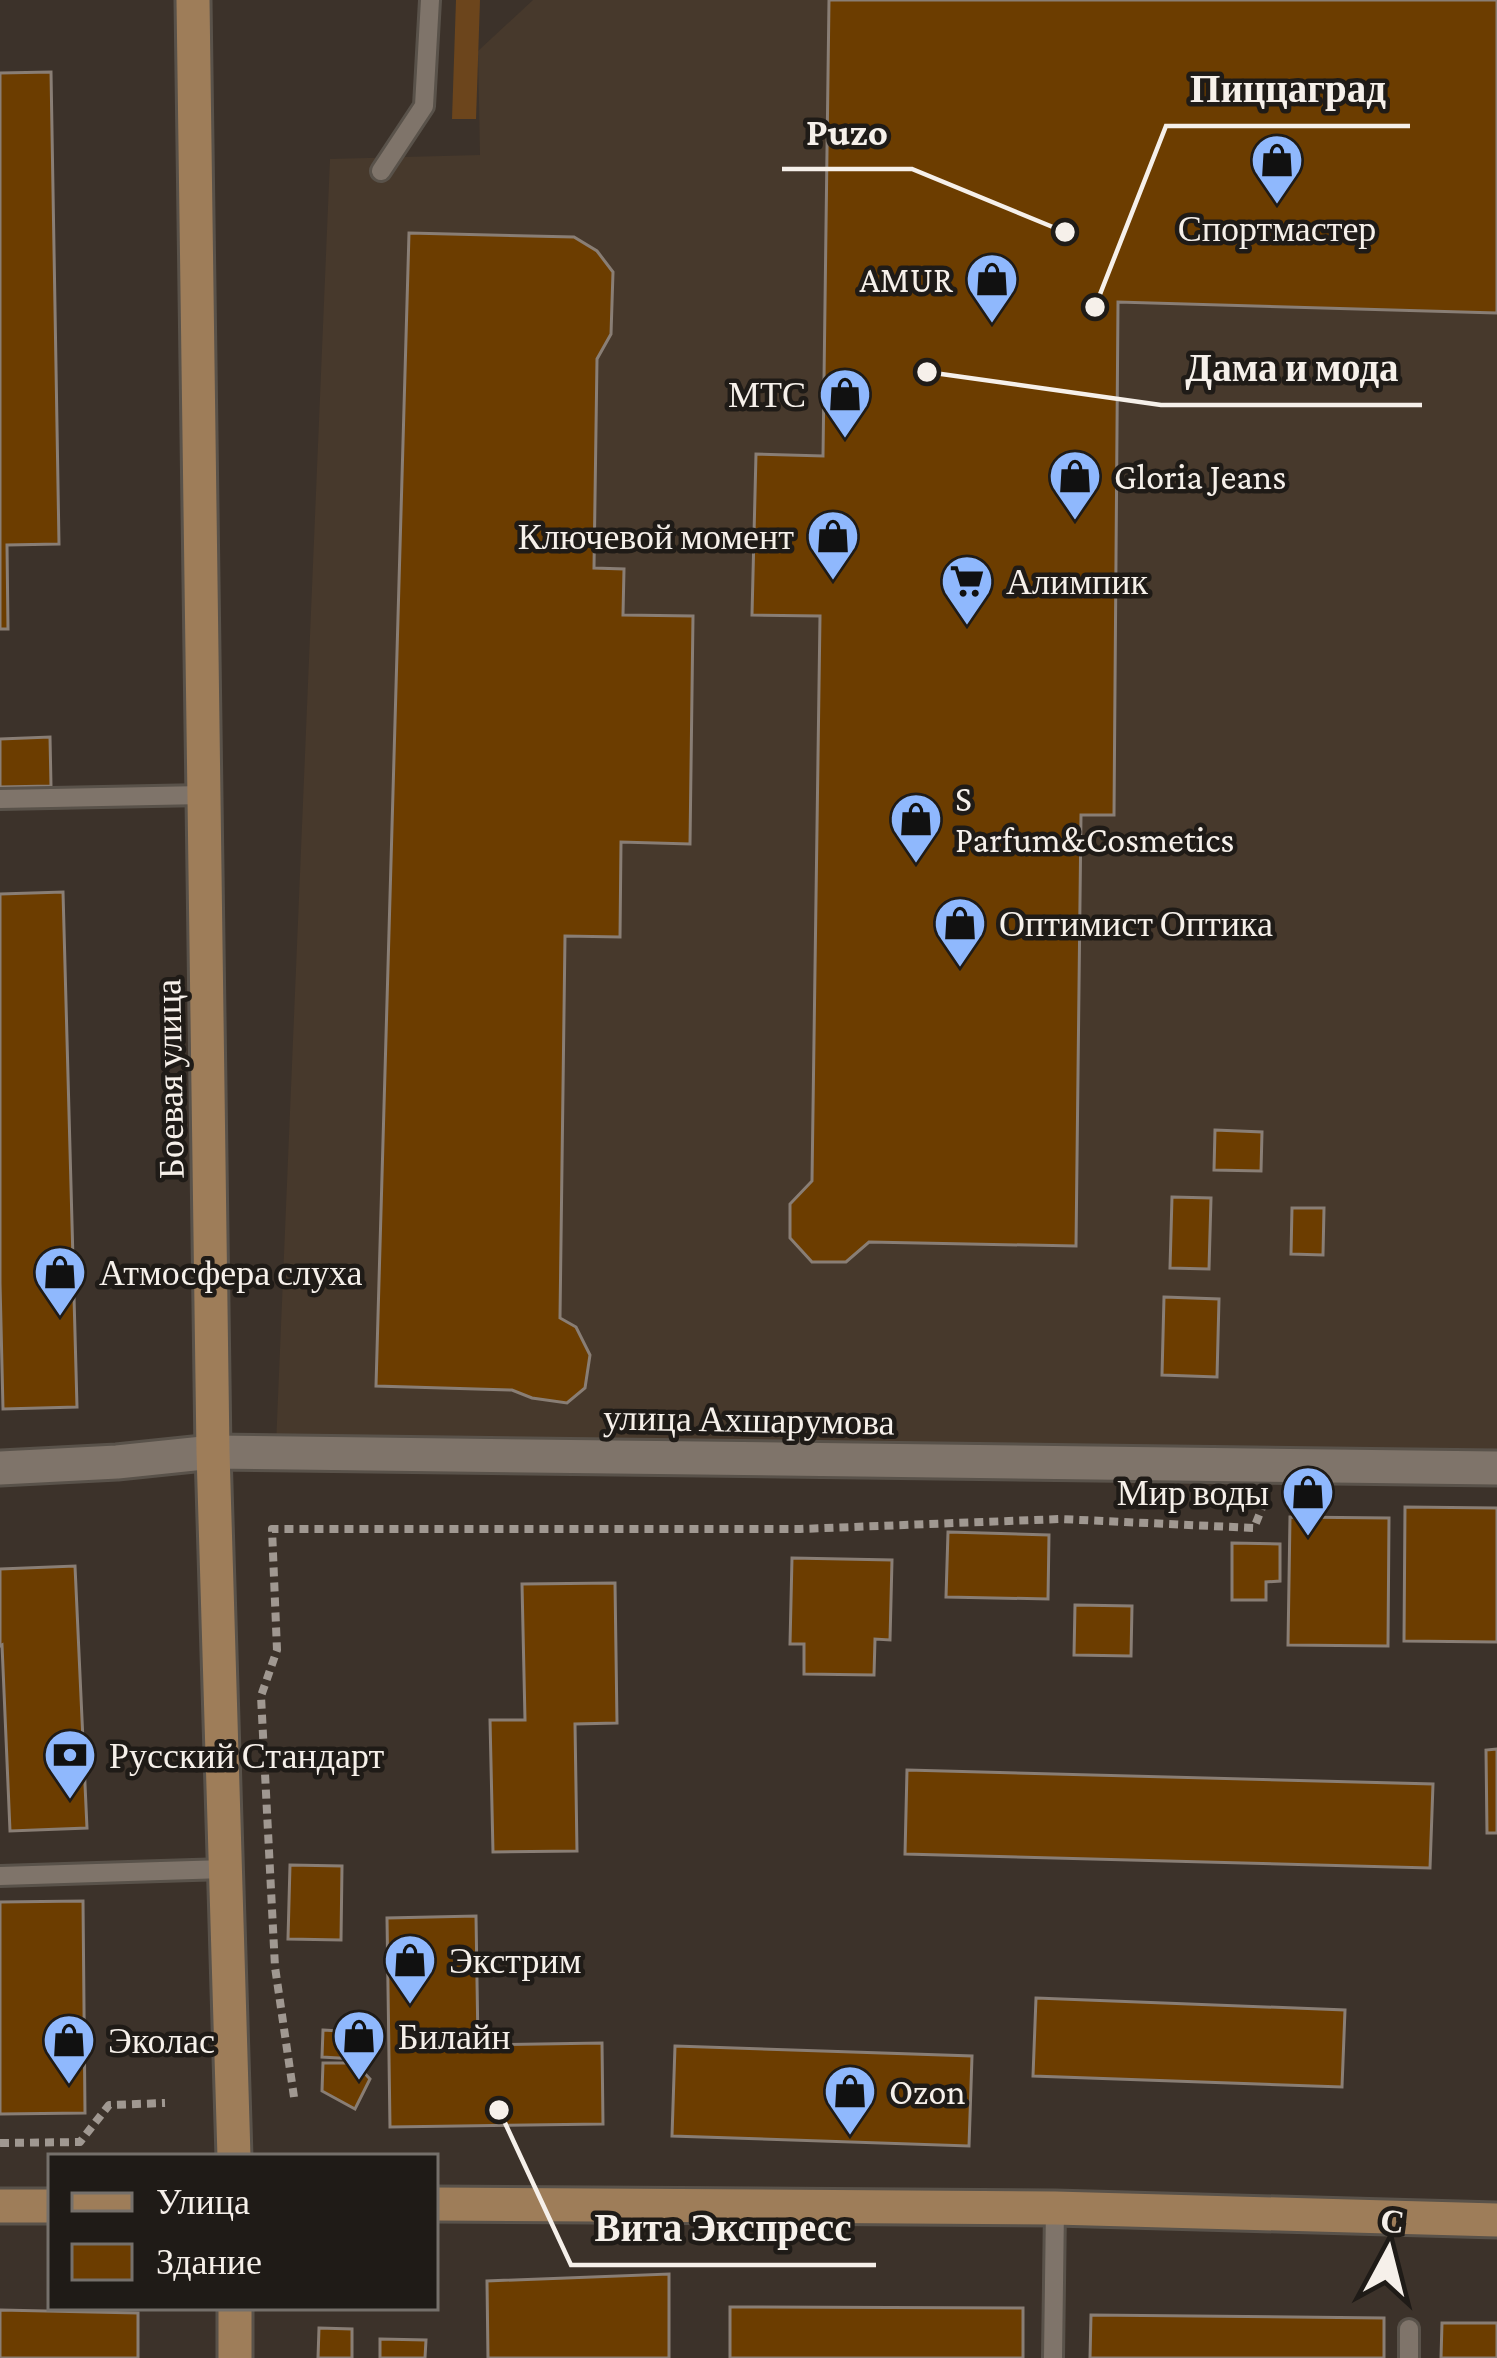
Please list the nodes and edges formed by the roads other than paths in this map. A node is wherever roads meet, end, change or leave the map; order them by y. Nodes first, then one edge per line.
1 (193, 0) edge
2 (430, 0) edge
3 (381, 171) dead end
4 (204, 795) junction
5 (0, 799) edge
6 (213, 1452) junction
7 (0, 1468) edge
8 (1497, 1468) edge
9 (225, 1869) junction
10 (0, 1876) edge
11 (234, 2154) edge
12 (438, 2204) edge
13 (0, 2206) edge
14 (48, 2206) edge
15 (1055, 2208) junction
16 (1497, 2219) edge
17 (236, 2310) edge
18 (1408, 2329) dead end
19 (236, 2358) edge
20 (1052, 2358) edge
21 (1409, 2358) edge

1 - 4 main road, Боевая улица
2 - 3 lane
4 - 5 lane
4 - 6 main road, Боевая улица
6 - 7 street, улица Ахшарумова
6 - 8 street, улица Ахшарумова
6 - 9 main road, Боевая улица
9 - 10 lane
9 - 11 main road, Боевая улица
12 - 15 main road
13 - 14 main road
15 - 16 main road
15 - 20 lane
17 - 19 main road
18 - 21 lane

